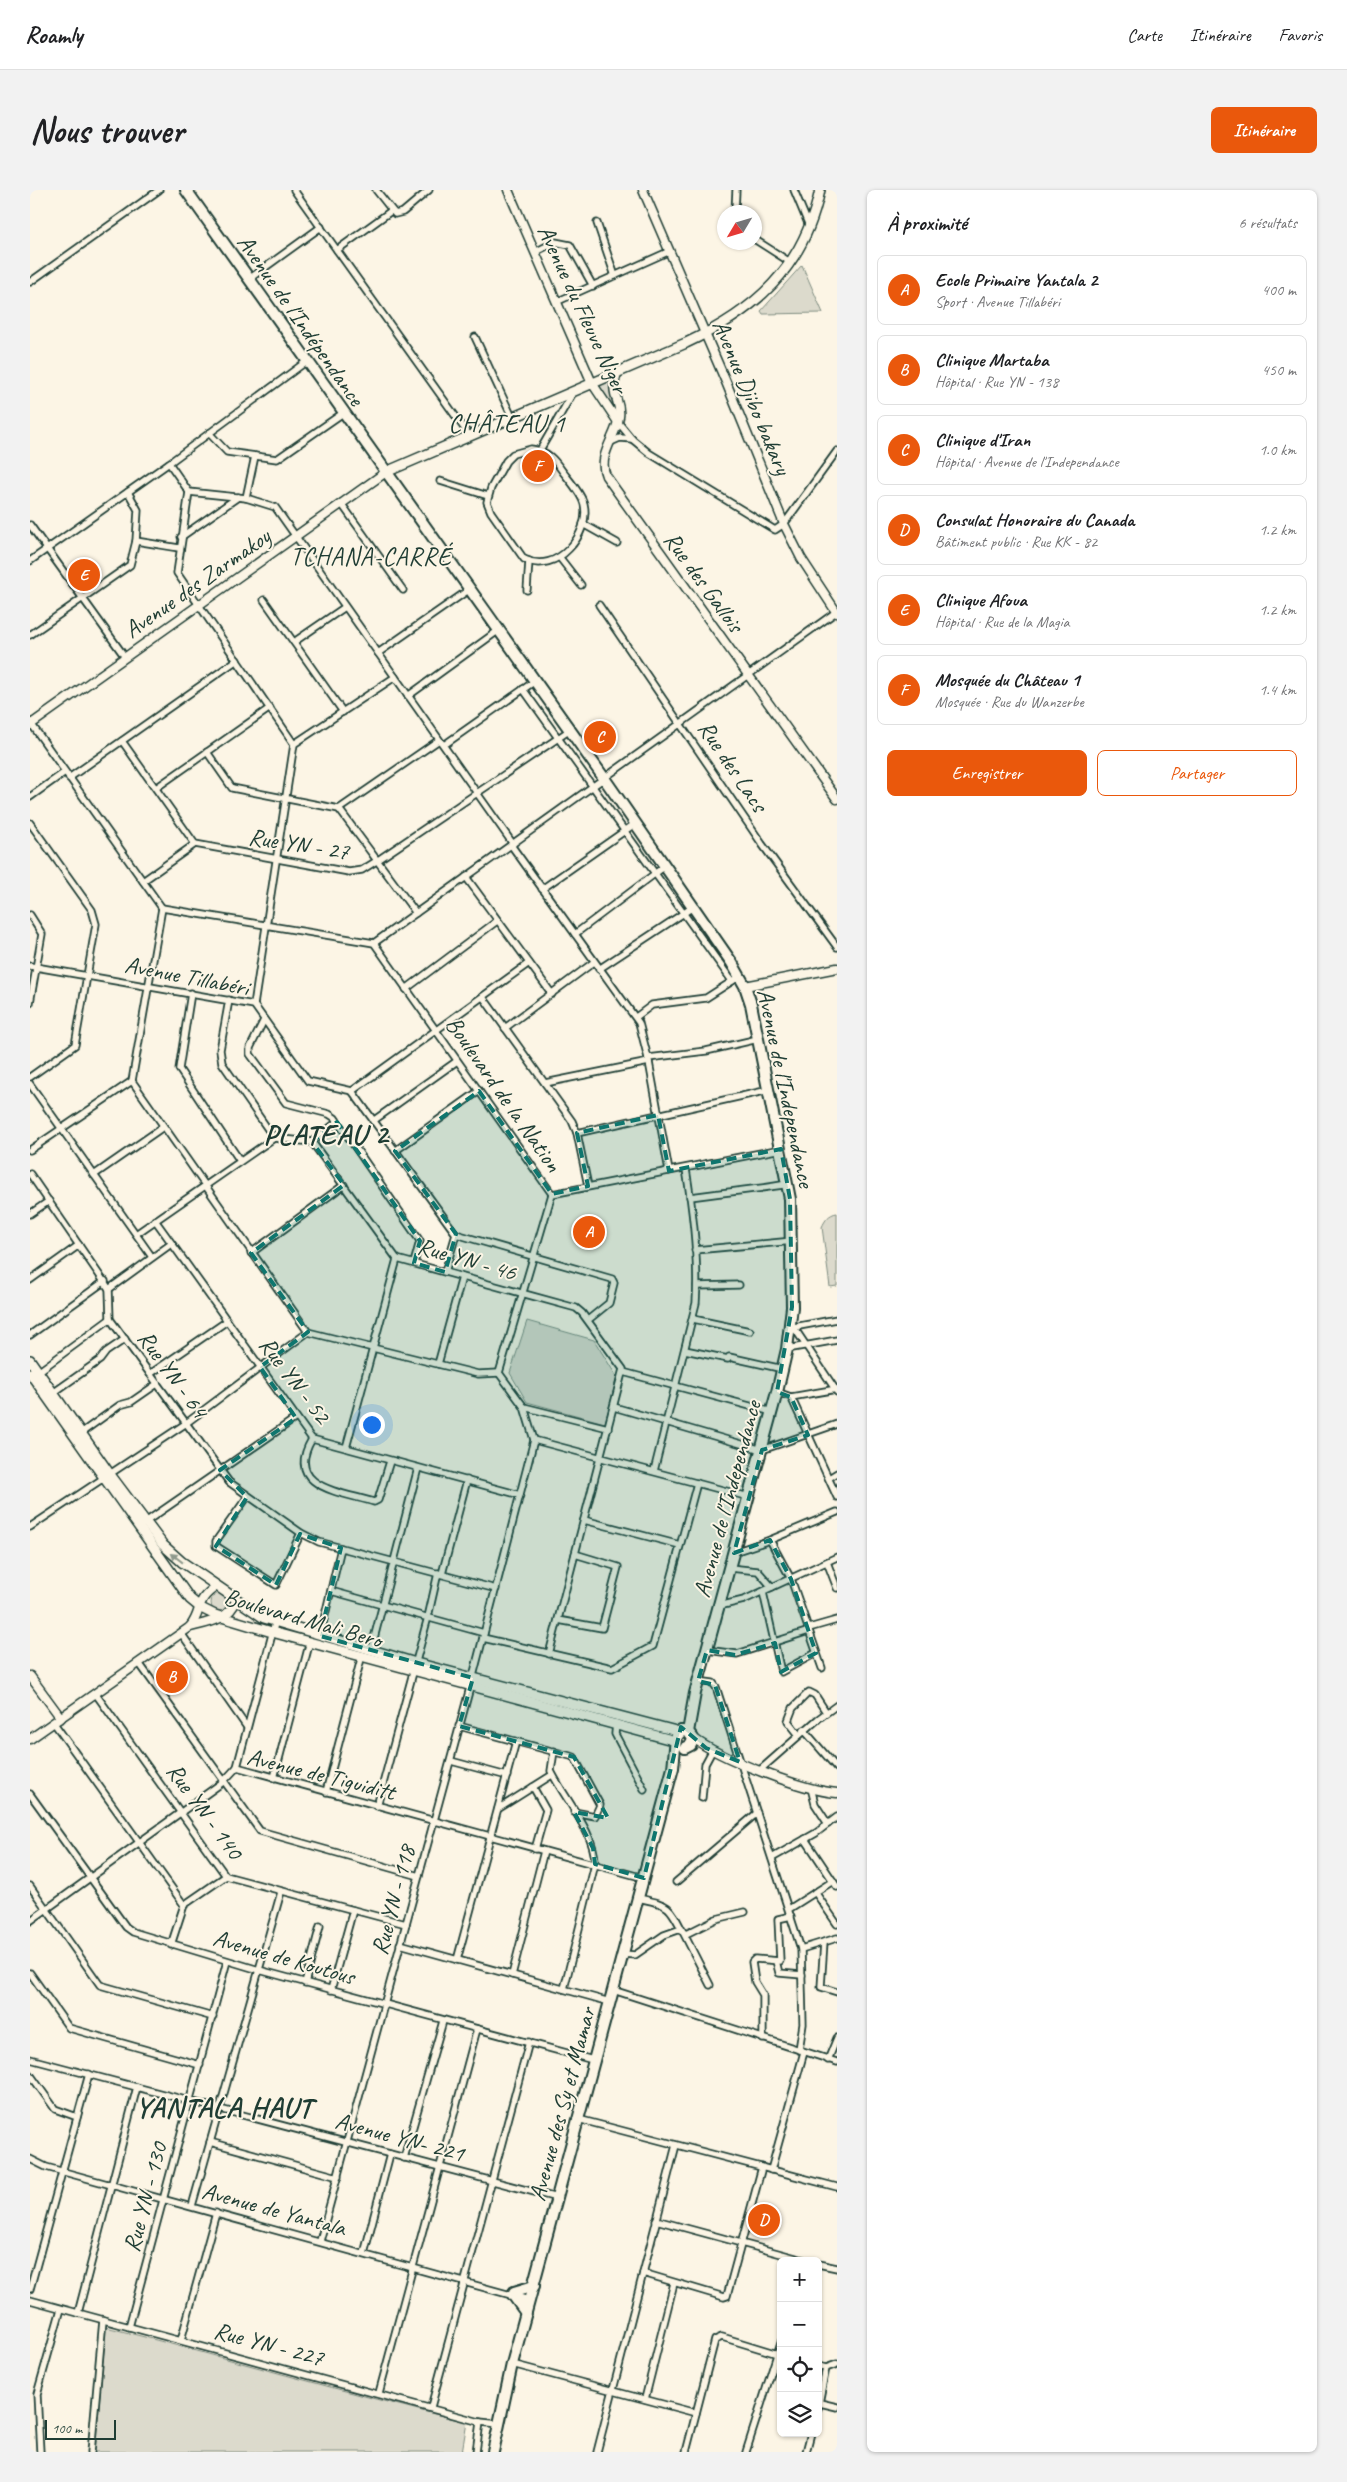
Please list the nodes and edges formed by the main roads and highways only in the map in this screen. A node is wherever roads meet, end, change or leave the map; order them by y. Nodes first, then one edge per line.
1 (186, 190) edge
2 (820, 190) edge
3 (386, 472) junction
4 (30, 1360) edge
5 (34, 1372) edge
6 (106, 1475) junction
7 (274, 1627) junction
8 (683, 1739) junction
9 (534, 2286) junction
10 (526, 2313) junction
11 (493, 2452) edge

1 - 3 highway, Avenue de l'Indépendance
2 - 3 main road
3 - 8 highway, Avenue de l'Independance
4 - 5 main road, Boulevard Mali Bero
5 - 6 main road, Boulevard Mali Bero
5 - 6 main road, Boulevard Mali Bero
7 -> 6 main road, Boulevard Mali Bero
6 - 7 main road, Boulevard Mali Bero
7 - 8 main road, Boulevard Mali Bero
8 - 9 highway, Avenue des Sy et Mamar
9 - 10 highway, Avenue des Sy et Mamar
9 - 10 highway
10 - 11 highway, Avenue des Sy et Mamar

